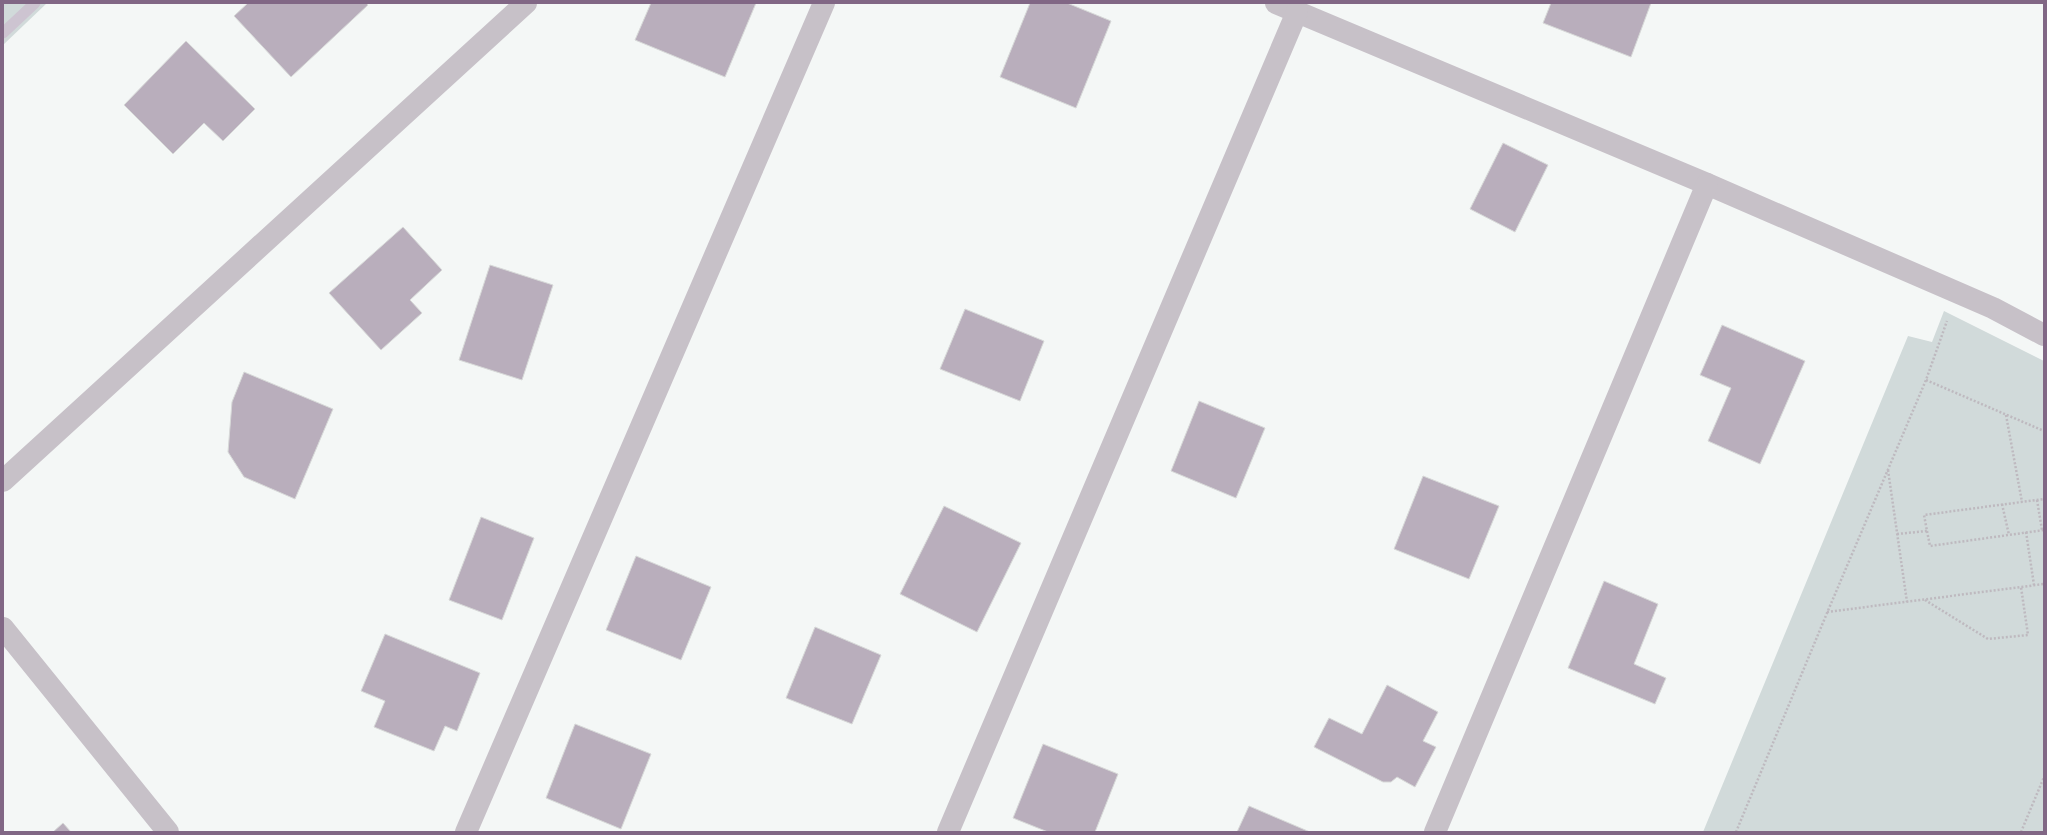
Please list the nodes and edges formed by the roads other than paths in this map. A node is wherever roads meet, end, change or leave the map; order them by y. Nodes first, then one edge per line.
1 (526, 3) edge
2 (824, 3) edge
3 (1276, 3) edge
4 (1297, 12) junction
5 (1707, 184) junction
6 (2044, 335) edge
7 (3, 481) edge
8 (3, 628) edge
9 (168, 832) edge
10 (466, 832) edge
11 (948, 832) edge
12 (1435, 832) edge

1 - 7 street
2 - 10 street
3 - 4 street
4 - 5 street
4 - 11 street
5 - 6 street
5 - 12 street
8 - 9 street

